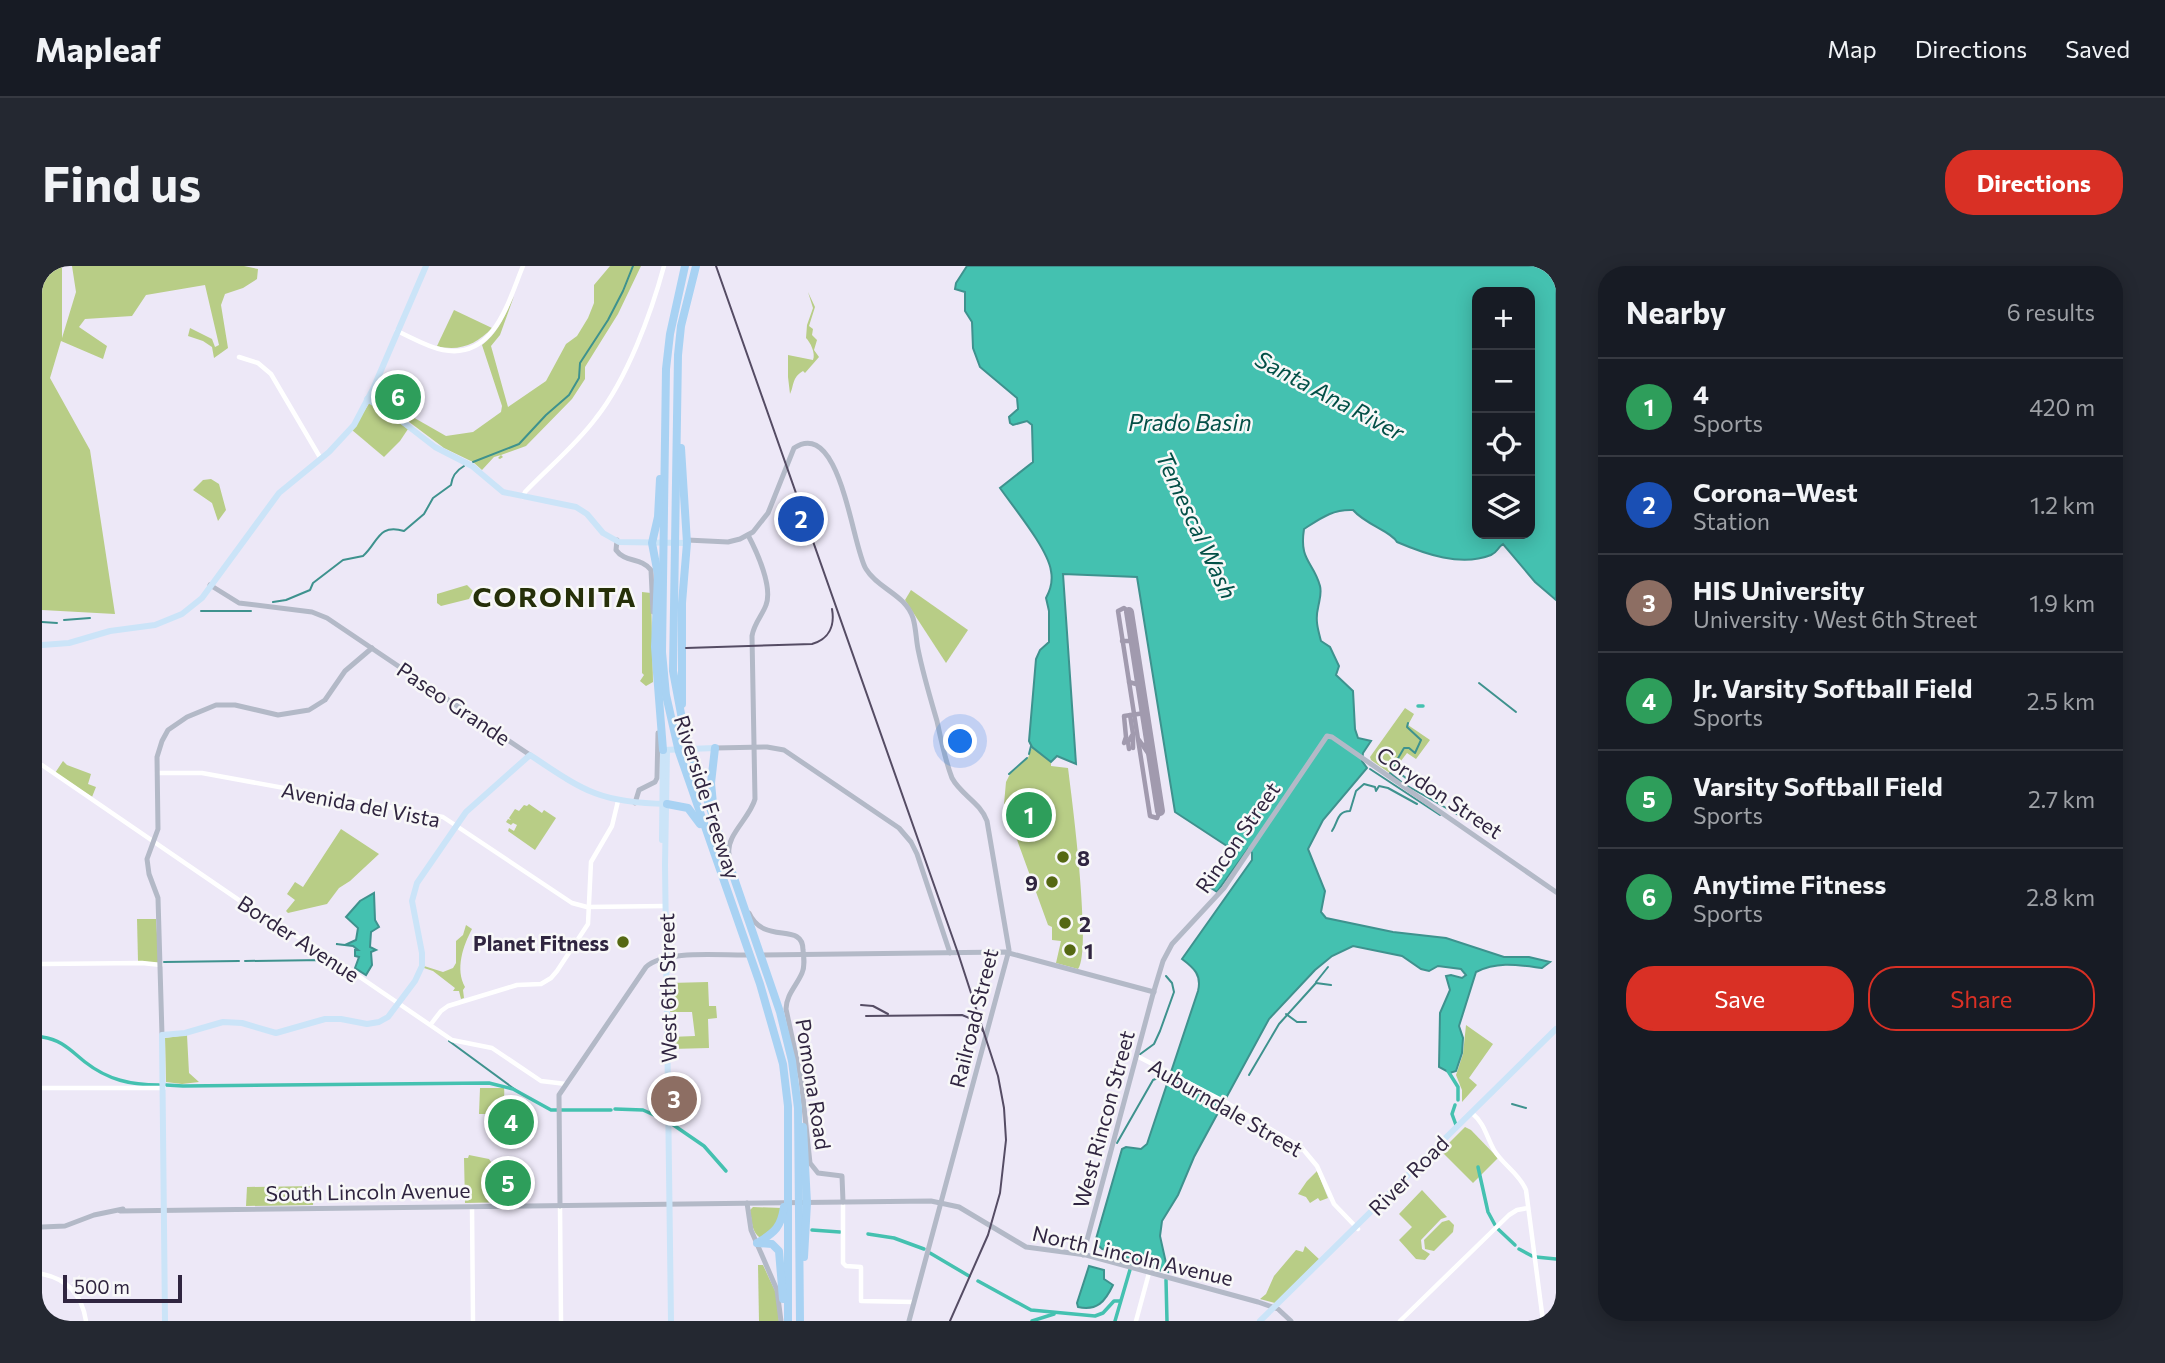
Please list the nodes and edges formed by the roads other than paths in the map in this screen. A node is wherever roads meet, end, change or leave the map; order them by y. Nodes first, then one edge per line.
1 (523, 266) edge
2 (664, 266) edge
3 (691, 266) edge
4 (422, 276) edge
5 (397, 331) junction
6 (239, 357) dead end
7 (677, 389) junction
8 (367, 398) junction
9 (665, 452) junction
10 (320, 458) junction
11 (523, 497) junction
12 (244, 536) junction
13 (748, 536) junction
14 (669, 539) junction
15 (617, 540) junction
16 (652, 541) junction
17 (687, 542) junction
18 (235, 555) junction
19 (211, 585) junction
20 (42, 644) edge
21 (372, 648) junction
22 (666, 695) junction
23 (685, 735) junction
24 (1328, 736) joint
25 (755, 747) junction
26 (715, 748) junction
27 (667, 750) junction
28 (530, 755) junction
29 (1368, 757) dead end
30 (42, 765) edge
31 (158, 773) junction
32 (1387, 775) junction
33 (618, 801) junction
34 (635, 803) junction
35 (665, 804) junction
36 (456, 825) junction
37 (717, 831) junction
38 (153, 841) junction
39 (711, 845) junction
40 (1556, 891) edge
41 (666, 906) junction
42 (590, 907) junction
43 (950, 953) junction
44 (1008, 953) junction
45 (803, 955) junction
46 (666, 957) junction
47 (42, 964) edge
48 (161, 965) junction
49 (1154, 992) junction
50 (400, 1003) junction
51 (431, 1024) junction
52 (1556, 1031) edge
53 (162, 1035) junction
54 (1137, 1056) junction
55 (794, 1072) junction
56 (566, 1084) junction
57 (42, 1088) edge
58 (163, 1088) junction
59 (1473, 1113) junction
60 (788, 1180) junction
61 (843, 1202) junction
62 (940, 1202) junction
63 (670, 1203) junction
64 (747, 1203) junction
65 (806, 1203) junction
66 (792, 1204) joint
67 (560, 1205) junction
68 (472, 1206) junction
69 (1528, 1208) junction
70 (164, 1210) junction
71 (42, 1227) edge
72 (1357, 1228) junction
73 (757, 1243) junction
74 (1083, 1255) junction
75 (1149, 1273) junction
76 (42, 1274) edge
77 (799, 1293) junction
78 (914, 1302) junction
79 (1276, 1308) junction
80 (86, 1321) edge
81 (166, 1321) edge
82 (473, 1321) edge
83 (561, 1321) edge
84 (671, 1321) edge
85 (791, 1321) edge
86 (909, 1321) edge
87 (1136, 1321) edge
88 (1262, 1321) edge
89 (1291, 1321) edge
90 (1400, 1321) edge
91 (1543, 1321) edge

1 - 5 street
2 - 11 street
3 - 7 highway, Riverside Freeway
3 - 9 highway, Riverside Freeway
3 - 14 highway
4 - 5 main road
5 - 8 main road
6 - 10 street
7 - 14 highway, Riverside Freeway
7 - 17 highway
8 - 10 main road
8 - 11 main road
9 - 14 highway, Riverside Freeway
9 - 16 highway
10 - 12 main road
10 - 18 main road
11 - 15 main road
12 - 18 main road
12 - 19 main road
13 - 17 main road
13 - 25 main road
13 - 44 main road, Railroad Street
14 - 22 highway, Riverside Freeway
14 - 23 highway, Riverside Freeway
14 - 27 highway
14 - 27 highway
14 - 85 highway
15 - 16 main road
15 - 34 main road
16 - 17 main road
16 - 22 highway
17 - 23 highway
18 - 19 main road
19 - 20 main road
19 - 21 main road, Paseo Grande
21 - 28 main road, Paseo Grande
21 - 31 main road
22 - 39 highway, Riverside Freeway
23 - 37 highway, Riverside Freeway
24 - 32 main road, Corydon Street
24 - 49 main road, Rincon Street
25 - 26 main road
25 - 43 main road
25 - 45 main road
26 - 27 main road
26 - 37 highway
27 - 35 main road, West 6th Street
28 - 33 main road, Paseo Grande
28 - 36 main road
29 - 32 main road
30 - 38 street, Border Avenue
31 - 36 street, Avenida del Vista
31 - 38 main road
32 - 40 main road, Corydon Street
33 - 34 main road, Paseo Grande
33 - 42 street
34 - 35 main road, Paseo Grande
35 - 39 highway
35 - 41 main road, West 6th Street
36 - 42 street, Avenida del Vista
36 - 50 main road
37 - 55 highway, Riverside Freeway
38 - 48 main road
38 - 50 street, Border Avenue
39 - 60 highway, Riverside Freeway
41 - 42 street, Avenida del Vista
41 - 46 main road, West 6th Street
42 - 51 street
43 - 44 main road
43 - 45 main road
44 - 49 main road
44 - 62 main road, Railroad Street
45 - 46 main road
45 - 61 main road, Pomona Road
46 - 56 main road
46 - 63 main road, West 6th Street
47 - 48 street
48 - 53 main road
49 - 54 main road, West Rincon Street
50 - 51 street, Border Avenue
50 - 53 main road
51 - 56 street, Border Avenue
52 - 59 main road, River Road
53 - 58 main road
54 - 72 street, Auburndale Street
54 - 74 main road, West Rincon Street
55 - 65 highway
55 - 77 highway, Riverside Freeway
56 - 67 main road
57 - 58 street
58 - 70 main road
59 - 69 street
59 - 72 main road, River Road
60 - 73 highway
60 - 85 highway, Riverside Freeway
61 - 62 main road, North Lincoln Avenue
61 - 65 main road, North Lincoln Avenue
61 - 78 street, Pomona Road
62 - 74 main road, North Lincoln Avenue
62 - 78 main road, Railroad Street
63 - 64 main road, South Lincoln Avenue
63 - 67 main road, South Lincoln Avenue
63 - 84 main road, West 6th Street
64 - 66 main road, South Lincoln Avenue
64 - 73 main road
65 - 66 main road, North Lincoln Avenue
65 - 77 highway
67 - 68 main road, South Lincoln Avenue
67 - 83 street
68 - 70 main road, South Lincoln Avenue
68 - 82 street
69 - 90 street
69 - 91 street
70 - 71 main road, South Lincoln Avenue
70 - 81 main road
72 - 79 main road, River Road
73 - 85 main road
73 - 85 highway
74 - 75 main road, North Lincoln Avenue
75 - 79 main road, North Lincoln Avenue
75 - 87 street
76 - 80 street
77 - 85 highway, Riverside Freeway
78 - 86 main road, Railroad Street
79 - 88 main road, River Road
79 - 89 main road, North Lincoln Avenue

